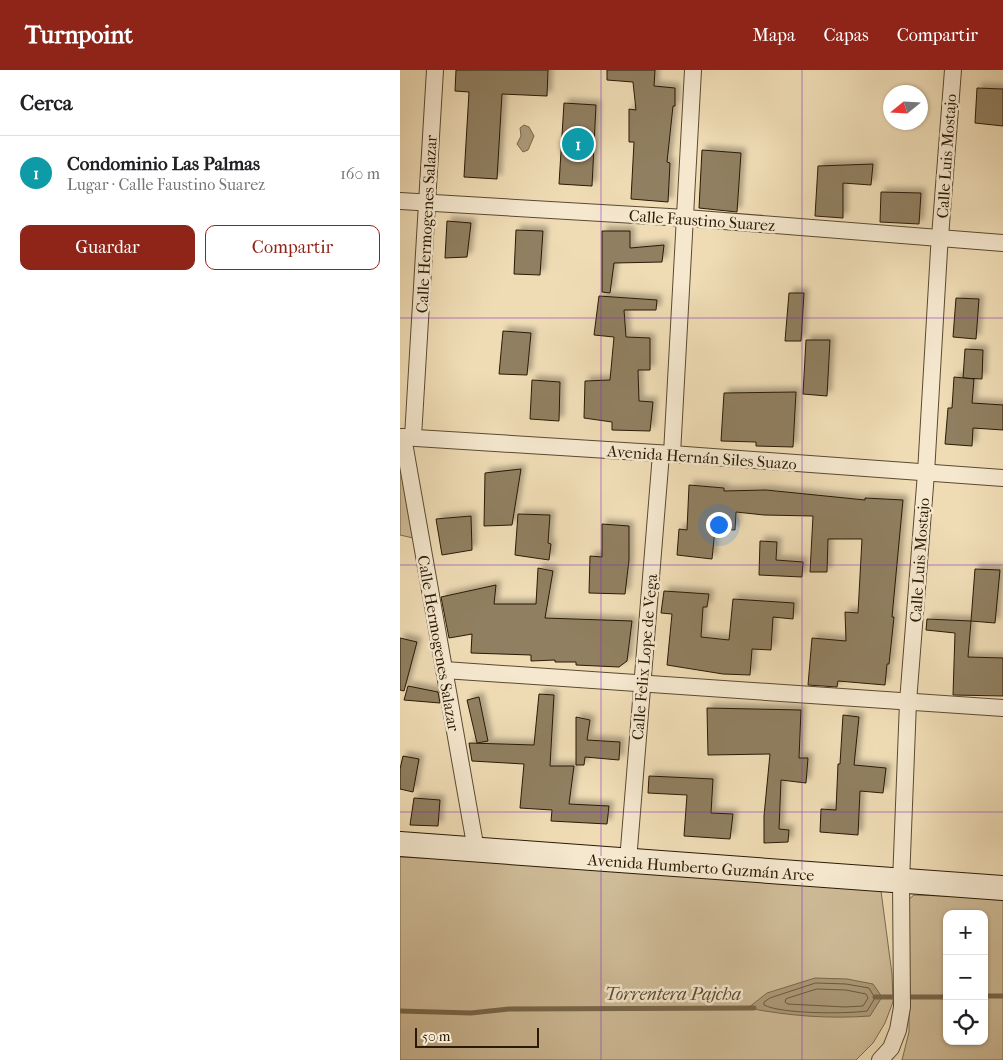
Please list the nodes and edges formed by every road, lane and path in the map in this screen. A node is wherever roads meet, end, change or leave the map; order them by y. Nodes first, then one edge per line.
1 (435, 70) edge
2 (693, 70) edge
3 (952, 70) edge
4 (400, 200) edge
5 (428, 202) junction
6 (686, 218) junction
7 (940, 238) junction
8 (1003, 243) edge
9 (405, 437) edge
10 (666, 454) junction
11 (926, 473) junction
12 (1003, 478) edge
13 (444, 670) junction
14 (642, 683) junction
15 (908, 702) junction
16 (1003, 708) edge
17 (400, 844) edge
18 (476, 850) junction
19 (628, 861) junction
20 (901, 882) junction
21 (1003, 888) edge
22 (888, 1056) edge

1 - 5 street, Calle Hermogenes Salazar
2 - 6 street, Calle Felix Lope de Vega
3 - 7 street, Calle Luis Mostajo
4 - 5 street, Calle Faustino Suarez
5 - 6 street, Calle Faustino Suarez
5 - 9 street, Calle Hermogenes Salazar
6 - 7 street, Calle Faustino Suarez
6 - 10 street, Calle Felix Lope de Vega
7 - 8 street, Calle Faustino Suarez
7 - 11 street, Calle Luis Mostajo
9 - 10 street, Avenida Hernán Siles Suazo
9 - 13 street, Calle Hermogenes Salazar
10 - 11 street, Avenida Hernán Siles Suazo
10 - 14 street, Calle Felix Lope de Vega
11 - 12 street, Avenida Hernán Siles Suazo
11 - 15 street, Calle Luis Mostajo
13 - 14 street
13 - 18 street, Calle Hermogenes Salazar
14 - 15 street
14 - 19 street, Calle Felix Lope de Vega
15 - 16 street
15 - 20 street, Calle Luis Mostajo
17 - 18 main road, Avenida Humberto Guzmán Arce
18 - 19 main road, Avenida Humberto Guzmán Arce
19 - 20 main road, Avenida Humberto Guzmán Arce
20 - 21 main road, Avenida Humberto Guzmán Arce
20 - 22 street, Calle Luis Mostajo

